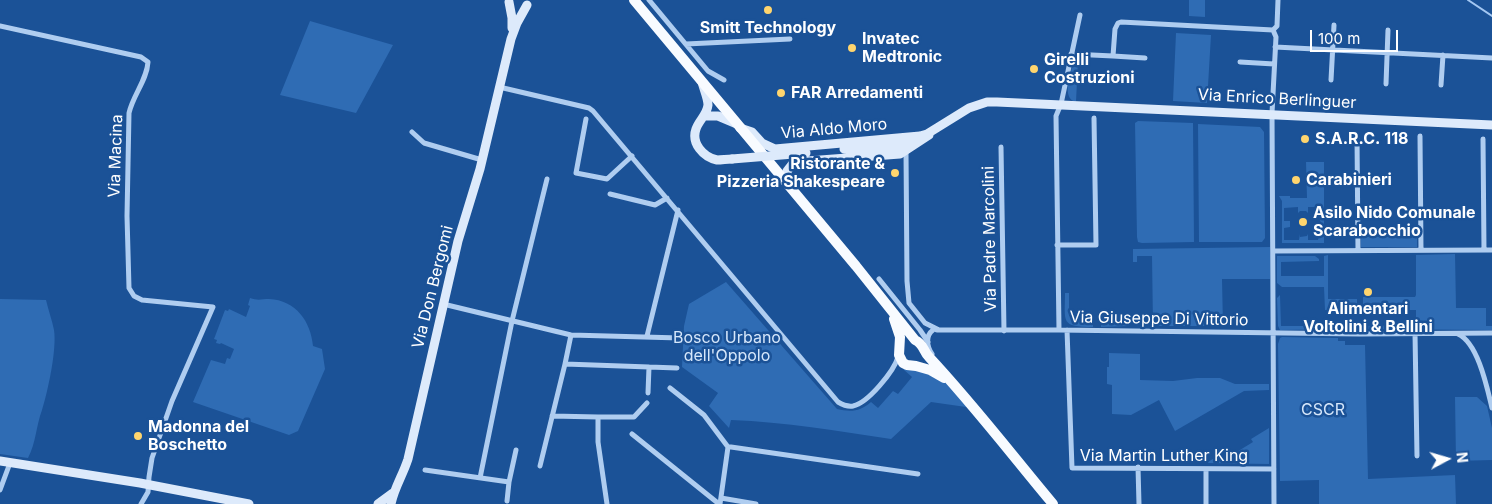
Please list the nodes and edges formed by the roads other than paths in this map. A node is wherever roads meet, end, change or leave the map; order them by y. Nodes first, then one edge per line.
1 (634, 0) edge
2 (649, 0) edge
3 (1278, 0) edge
4 (508, 1) edge
5 (530, 2) edge
6 (1080, 15) dead end
7 (1334, 25) dead end
8 (0, 26) edge
9 (1274, 30) junction
10 (1388, 30) dead end
11 (511, 38) junction
12 (790, 39) dead end
13 (686, 44) junction
14 (1275, 47) junction
15 (1332, 50) junction
16 (1387, 53) junction
17 (1071, 54) junction
18 (1443, 55) junction
19 (1113, 56) junction
20 (1145, 58) dead end
21 (1492, 58) edge
22 (1240, 62) dead end
23 (1274, 64) junction
24 (708, 71) junction
25 (701, 80) junction
26 (724, 80) dead end
27 (1331, 80) dead end
28 (1386, 84) dead end
29 (1441, 85) dead end
30 (499, 87) junction
31 (1061, 104) junction
32 (1272, 113) junction
33 (704, 116) junction
34 (1094, 118) dead end
35 (586, 119) dead end
36 (1492, 125) edge
37 (739, 126) junction
38 (933, 131) junction
39 (412, 132) dead end
40 (1420, 136) dead end
41 (1357, 137) dead end
42 (893, 139) junction
43 (1483, 139) dead end
44 (905, 144) junction
45 (1001, 147) dead end
46 (852, 148) junction
47 (632, 156) junction
48 (482, 160) junction
49 (547, 179) dead end
50 (788, 185) junction
51 (610, 194) dead end
52 (667, 198) junction
53 (678, 210) junction
54 (1057, 245) junction
55 (1358, 250) junction
56 (1421, 250) junction
57 (1484, 250) junction
58 (1492, 250) edge
59 (1273, 251) junction
60 (879, 279) dead end
61 (443, 304) junction
62 (890, 309) junction
63 (512, 321) junction
64 (936, 330) junction
65 (1059, 330) junction
66 (1067, 330) junction
67 (1004, 331) junction
68 (1273, 333) junction
69 (1415, 333) junction
70 (1457, 333) junction
71 (1492, 333) edge
72 (571, 335) junction
73 (648, 336) junction
74 (680, 338) dead end
75 (915, 340) junction
76 (928, 342) junction
77 (899, 350) junction
78 (926, 354) junction
79 (564, 364) junction
80 (914, 366) junction
81 (649, 367) junction
82 (677, 368) dead end
83 (890, 372) junction
84 (954, 385) junction
85 (670, 388) dead end
86 (648, 393) dead end
87 (1490, 393) edge
88 (647, 403) dead end
89 (1492, 408) edge
90 (552, 416) junction
91 (598, 417) junction
92 (632, 434) dead end
93 (728, 447) junction
94 (516, 450) dead end
95 (1417, 456) dead end
96 (0, 461) edge
97 (10, 463) junction
98 (540, 466) dead end
99 (1138, 467) junction
100 (1206, 469) junction
101 (1274, 469) junction
102 (425, 470) dead end
103 (918, 474) dead end
104 (480, 478) junction
105 (509, 482) junction
106 (149, 485) junction
107 (0, 490) edge
108 (393, 493) junction
109 (507, 501) dead end
110 (720, 502) edge
111 (141, 504) edge
112 (249, 504) edge
113 (378, 504) edge
114 (391, 504) edge
115 (607, 504) edge
116 (756, 504) edge
117 (1054, 504) edge
118 (1138, 504) edge
119 (1206, 504) edge
120 (1274, 504) edge

1 - 25 main road
2 - 13 street
3 - 9 street
4 - 5 street, Via Don Bergomi
4 - 11 street, Via Don Bergomi
5 - 11 street, Via Don Bergomi
6 - 17 street, Via Giuseppe Di Vittorio
7 - 15 street
8 - 106 street, Via Macina
9 - 14 street
9 - 19 street
10 - 16 street
11 - 30 street, Via Don Bergomi
12 - 13 street
13 - 24 street
14 - 15 street
14 - 23 street
15 - 16 street
15 - 27 street
16 - 18 street
16 - 28 street
17 - 19 street
17 - 31 street, Via Giuseppe Di Vittorio
18 - 21 street
18 - 29 street
19 - 20 street
22 - 23 street
23 - 32 street
24 - 25 street
24 - 26 street
25 - 33 street
25 - 37 main road
30 - 47 street
30 - 48 street, Via Don Bergomi
31 - 32 street, Via Enrico Berlinguer
31 - 38 street, Via Aldo Moro
31 - 54 street, Via Giuseppe Di Vittorio
32 - 36 street, Via Enrico Berlinguer
32 - 59 street
33 - 37 street, Via Aldo Moro
33 - 46 street, bridge
34 - 54 street
35 - 47 street
37 - 42 street, Via Aldo Moro
37 - 50 main road
38 - 44 street, Via Aldo Moro
38 - 44 street, Via Aldo Moro
39 - 48 street
40 - 56 street
41 - 55 street
42 - 44 street, Via Aldo Moro
42 - 46 street
43 - 57 street
44 - 46 street
44 - 50 street, Via Aldo Moro
44 - 64 street
45 - 67 street, Via Padre Marcolini
47 - 52 street
48 - 61 street, Via Don Bergomi
49 - 63 street
50 - 62 main road
51 - 52 street
52 - 53 street
53 - 73 street
53 - 83 street
54 - 65 street, Via Giuseppe Di Vittorio
55 - 56 street
55 - 59 street
56 - 57 street
57 - 58 street
59 - 68 street
60 - 76 street
61 - 63 street
61 - 108 street, Via Don Bergomi
62 - 75 main road
62 - 77 main road
63 - 72 street
63 - 104 street
64 - 67 street
64 - 76 street
65 - 66 street, Via Giuseppe Di Vittorio
65 - 67 street
66 - 68 street, Via Giuseppe Di Vittorio
66 - 99 street, Via Martin Luther King
68 - 69 street, Via Giuseppe Di Vittorio
68 - 101 street
69 - 70 street, Via Giuseppe Di Vittorio
69 - 95 street
70 - 71 street, Via Giuseppe Di Vittorio
70 - 87 street
72 - 73 street
72 - 79 street
73 - 74 street
75 - 77 main road
75 - 78 main road
76 - 84 street
77 - 80 main road
77 - 83 street
78 - 80 main road
78 - 84 main road
79 - 81 street
79 - 90 street
80 - 83 street
80 - 84 main road
81 - 82 street
81 - 86 street
84 - 117 main road
85 - 93 street
87 - 89 street
88 - 91 street
90 - 91 street
90 - 98 street
91 - 115 street
92 - 110 street
93 - 103 street
93 - 110 street
94 - 105 street
96 - 97 street
97 - 106 street
97 - 107 street
99 - 100 street, Via Martin Luther King
99 - 118 street
100 - 101 street, Via Martin Luther King
100 - 119 street
101 - 120 street
102 - 104 street
104 - 105 street
105 - 109 street
106 - 111 street
106 - 112 street
108 - 113 street, Via Don Bergomi
108 - 114 street, Via Don Bergomi
110 - 116 street

